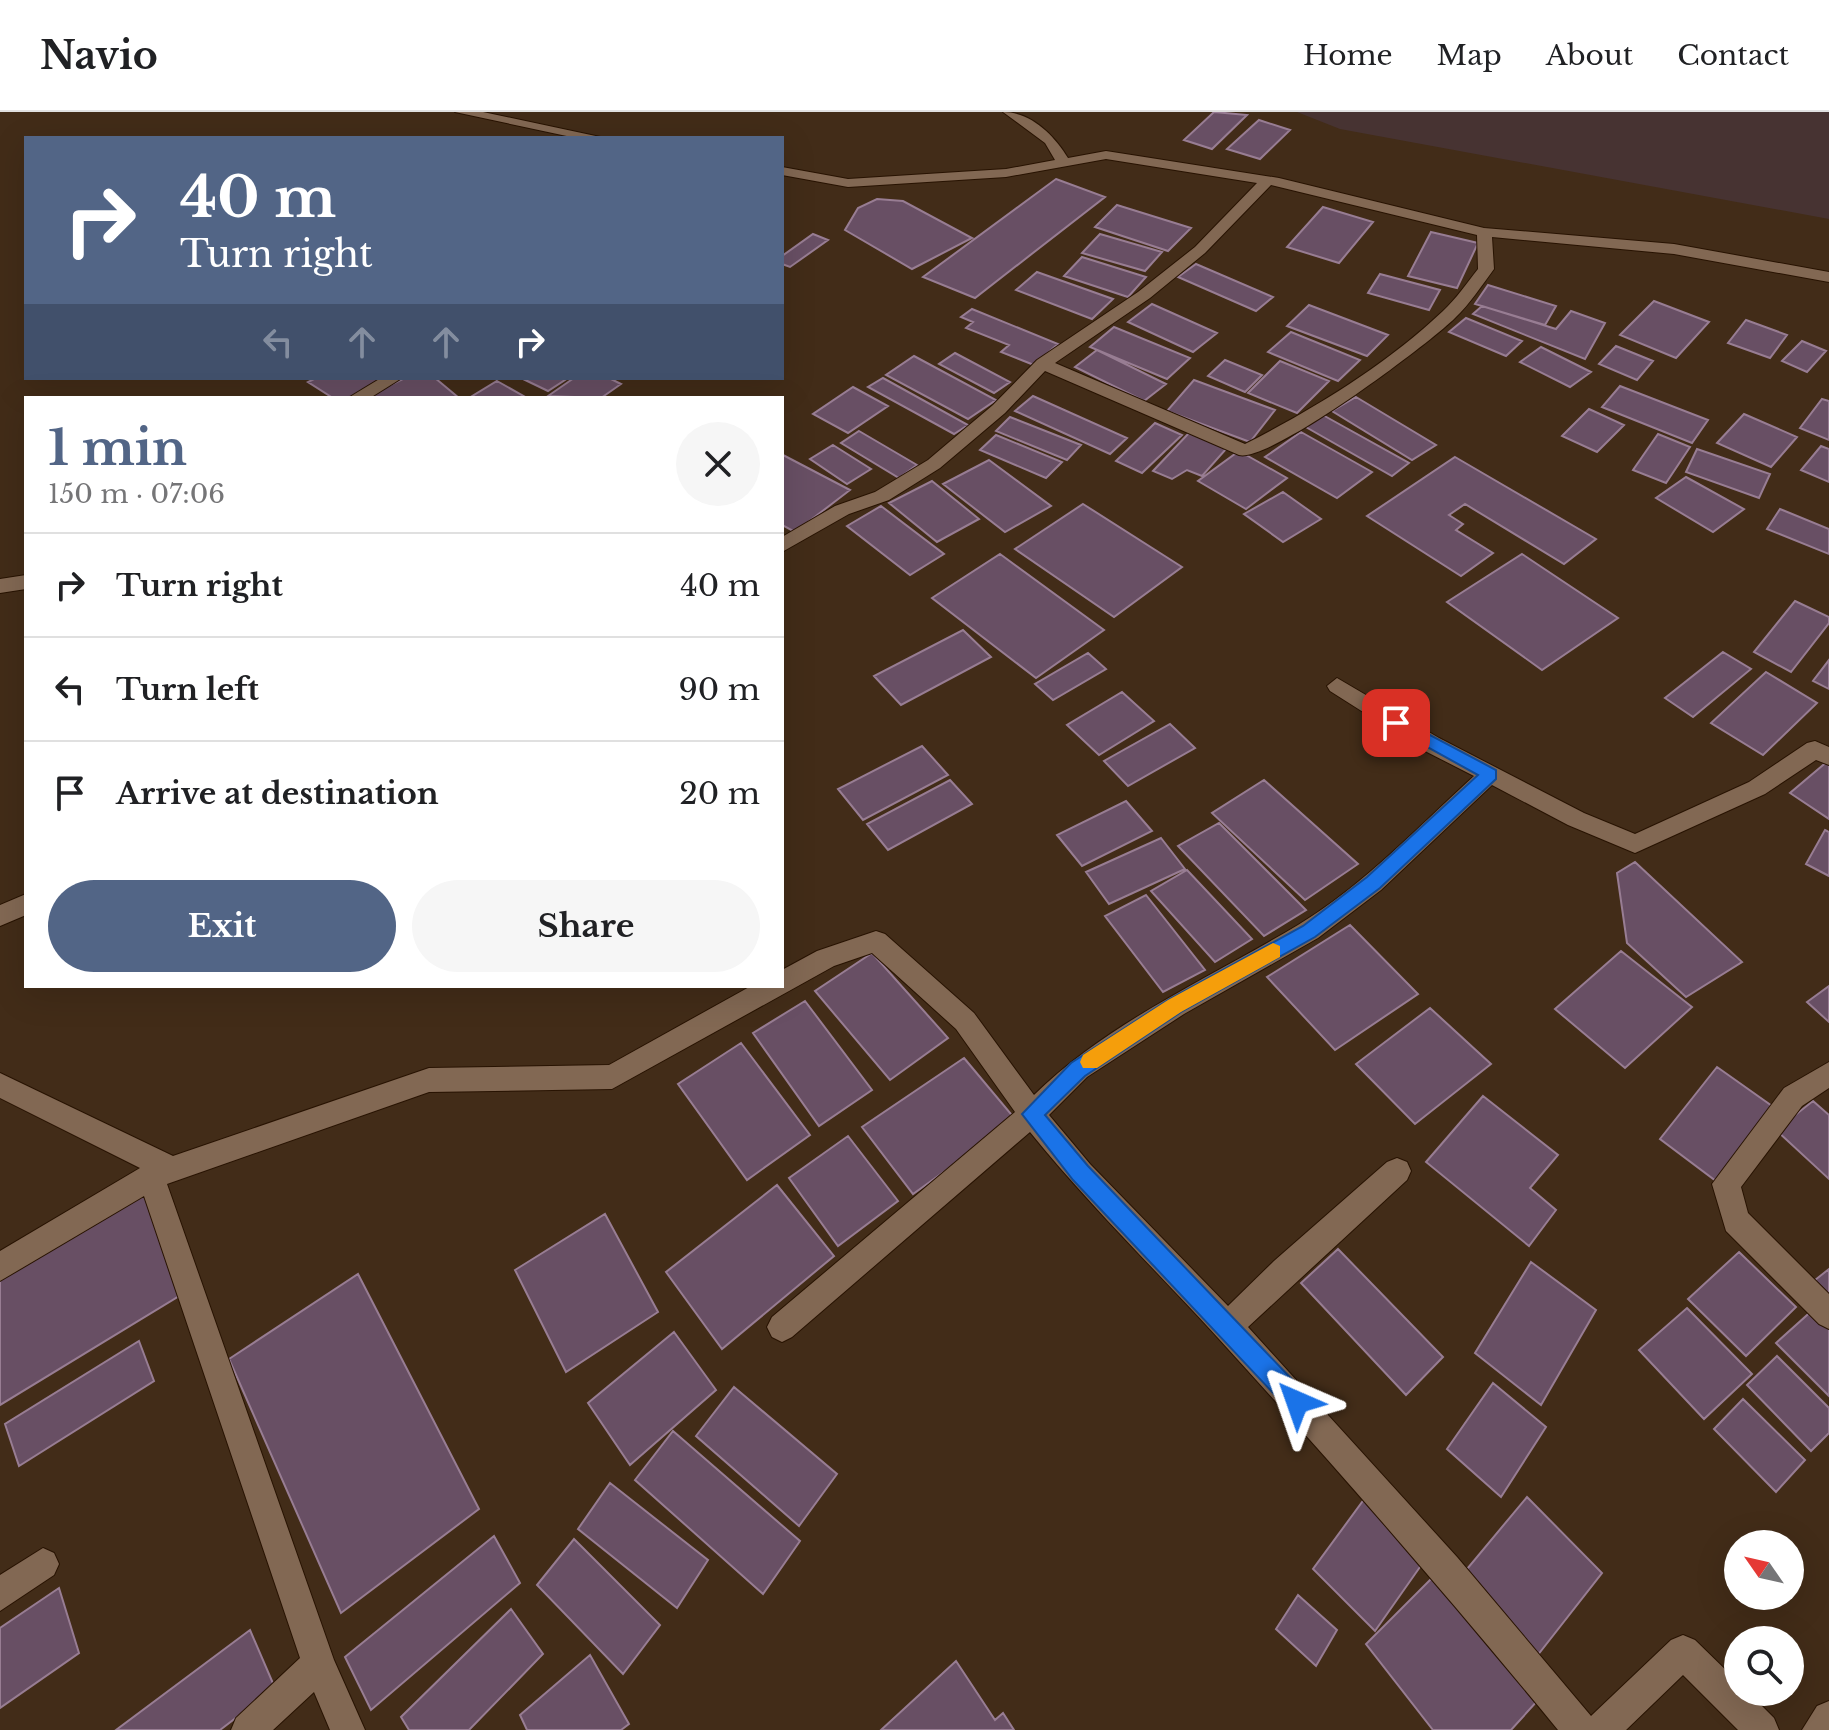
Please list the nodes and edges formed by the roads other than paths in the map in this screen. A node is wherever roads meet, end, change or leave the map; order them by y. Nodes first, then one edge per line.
1 (462, 112) edge
2 (1010, 112) edge
3 (588, 136) edge
4 (1064, 163) junction
5 (784, 171) edge
6 (1268, 180) junction
7 (1484, 232) junction
8 (1829, 277) edge
9 (1043, 364) junction
10 (390, 380) edge
11 (361, 396) edge
12 (784, 545) edge
13 (24, 582) edge
14 (0, 586) edge
15 (1337, 686) dead end
16 (1829, 757) edge
17 (1490, 774) junction
18 (24, 905) edge
19 (0, 916) edge
20 (784, 981) edge
21 (770, 988) edge
22 (1829, 1074) edge
23 (0, 1085) edge
24 (1032, 1114) junction
25 (1397, 1171) dead end
26 (161, 1174) junction
27 (0, 1267) edge
28 (1829, 1314) edge
29 (782, 1327) dead end
30 (1228, 1327) junction
31 (43, 1564) dead end
32 (0, 1595) edge
33 (319, 1664) junction
34 (1829, 1718) edge
35 (248, 1730) edge
36 (348, 1730) edge
37 (1580, 1730) edge
38 (1601, 1730) edge
39 (1762, 1730) edge
40 (1819, 1730) edge

1 - 3 street
2 - 4 street
4 - 5 street
4 - 6 street
6 - 7 street
6 - 9 street
7 - 8 street
7 - 9 street
9 - 12 street
10 - 11 street
13 - 14 street
15 - 17 street
16 - 17 street
17 - 24 street
18 - 19 street
20 - 24 street
21 - 26 street
22 - 28 street
23 - 26 street
24 - 29 street
24 - 30 street
25 - 30 street
26 - 27 street
26 - 33 street
30 - 37 street
31 - 32 street
33 - 35 street
33 - 36 street
34 - 40 street
38 - 39 street

